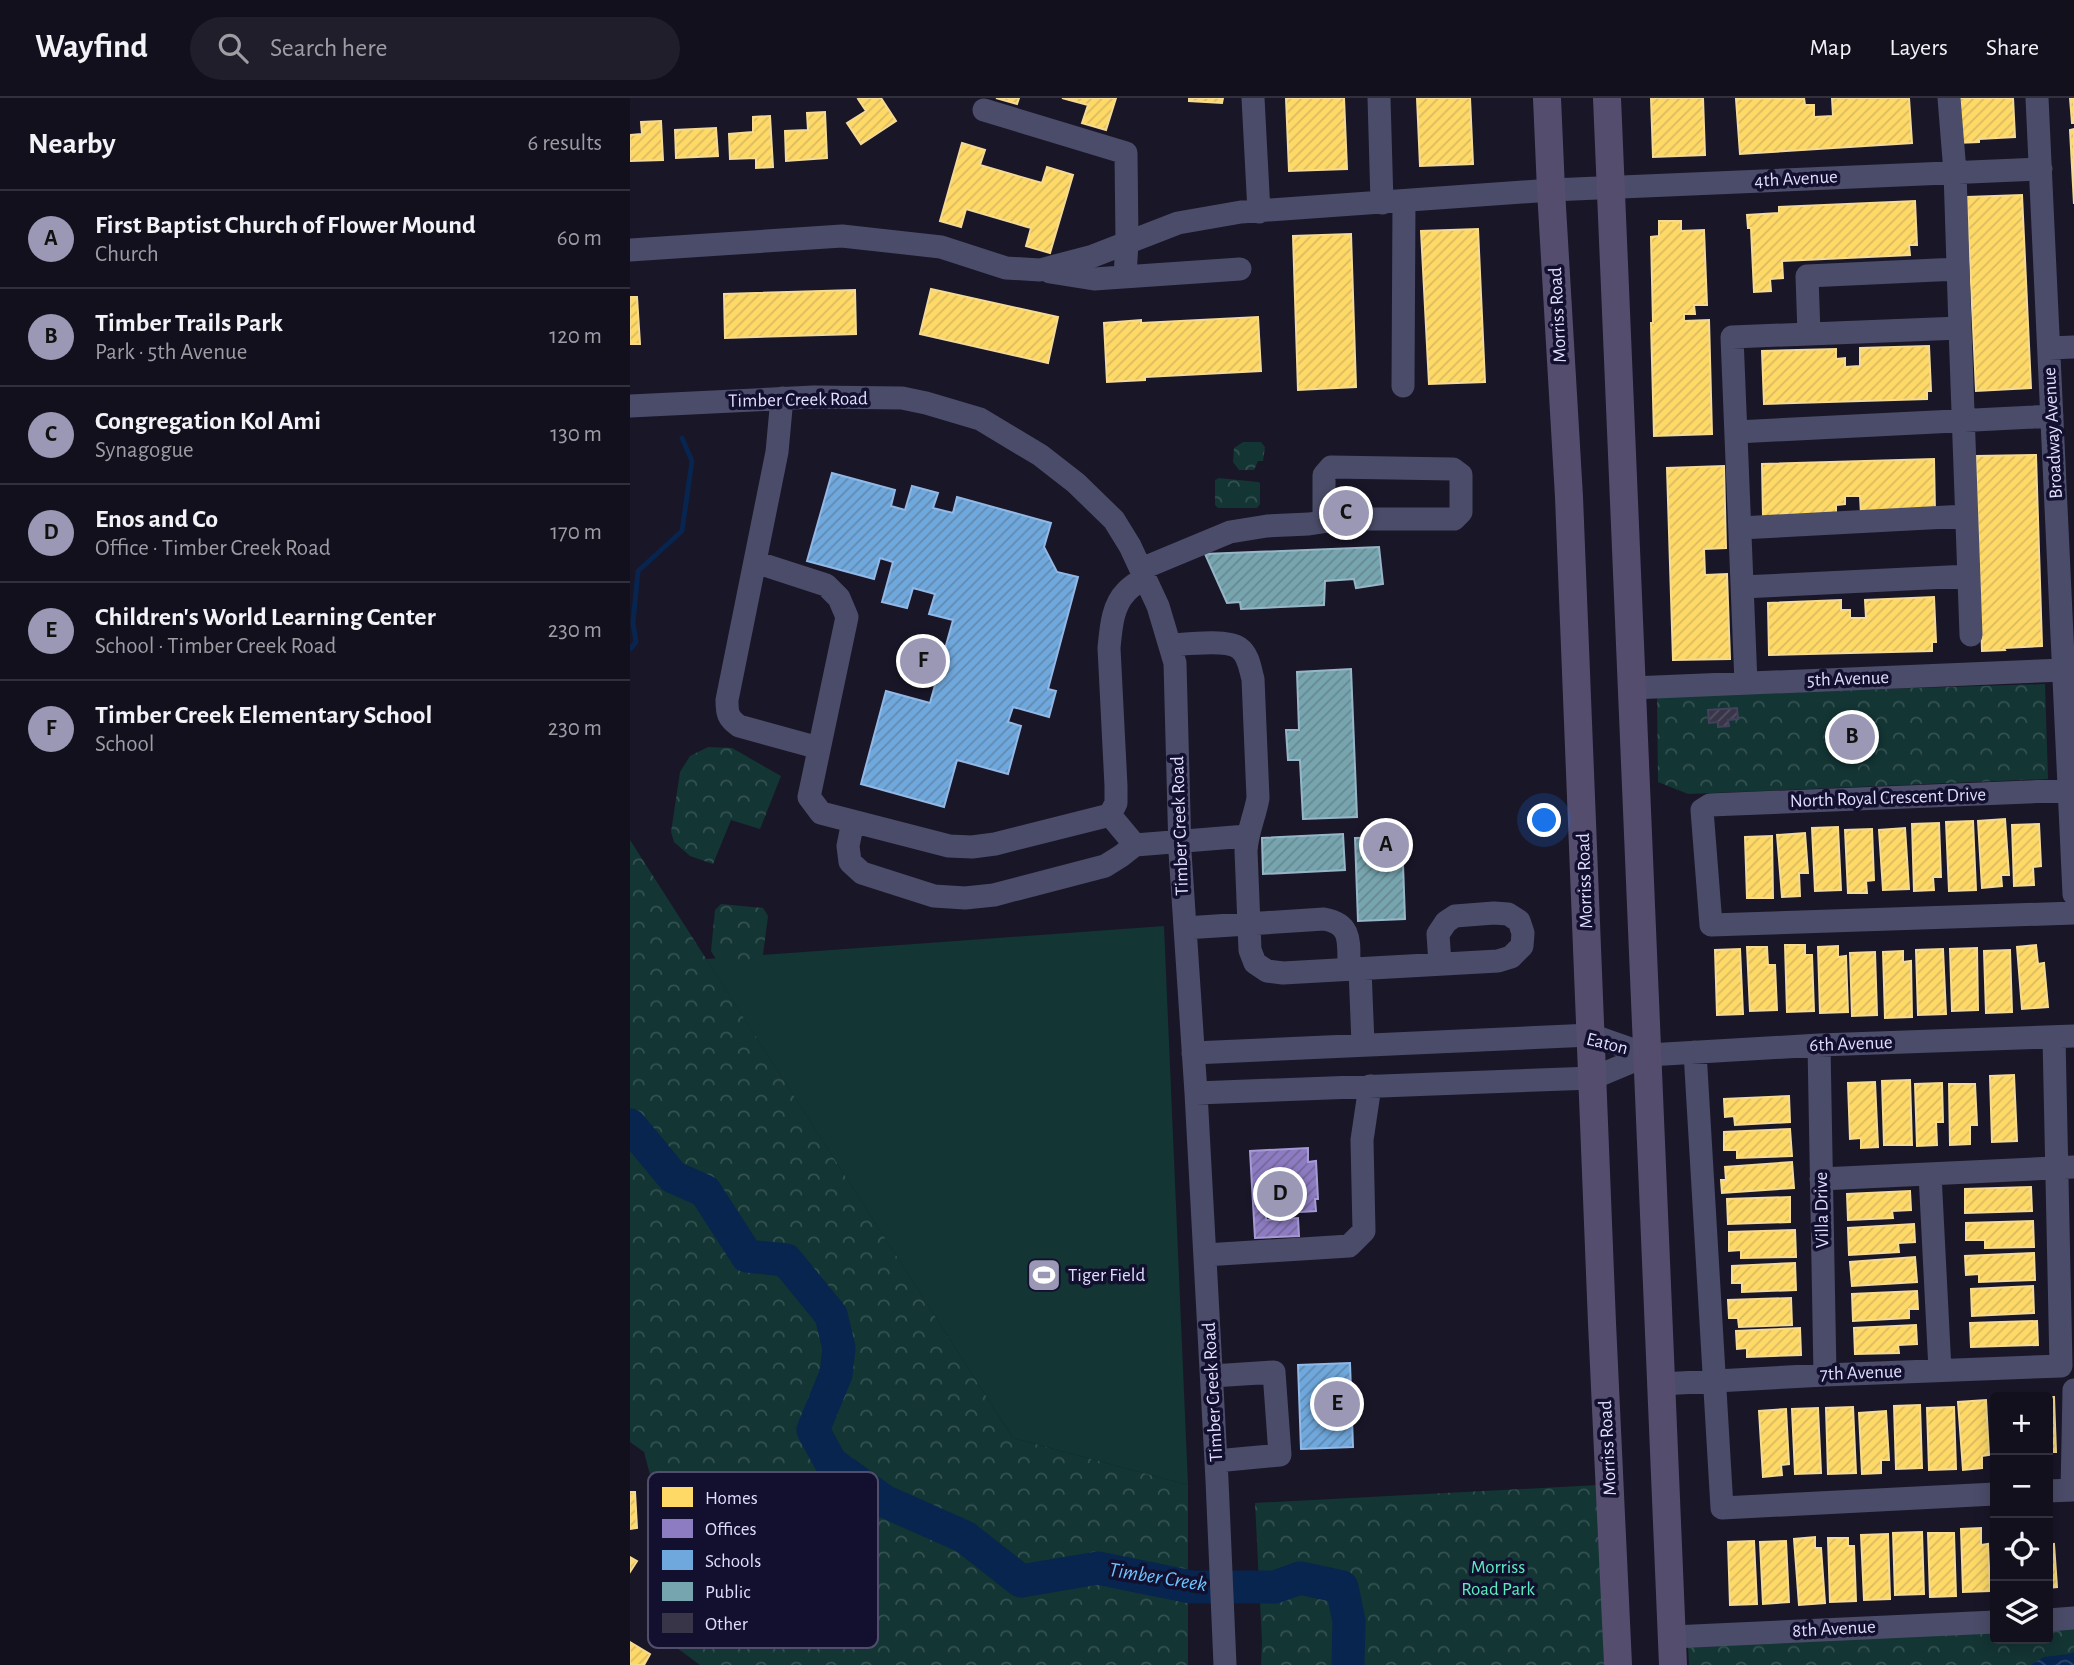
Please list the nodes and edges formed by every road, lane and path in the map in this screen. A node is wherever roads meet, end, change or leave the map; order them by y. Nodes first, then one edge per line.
1 (1253, 98) edge
2 (1379, 98) edge
3 (1547, 98) edge
4 (1607, 98) edge
5 (1949, 98) edge
6 (2037, 98) edge
7 (984, 110) dead end
8 (2041, 169) junction
9 (1955, 172) junction
10 (1611, 187) junction
11 (1551, 190) junction
12 (1393, 202) junction
13 (1259, 212) junction
14 (1127, 242) junction
15 (630, 250) edge
16 (1240, 269) dead end
17 (1958, 269) junction
18 (1040, 270) junction
19 (1125, 277) junction
20 (1960, 328) junction
21 (1809, 334) junction
22 (2074, 347) edge
23 (2049, 348) junction
24 (1403, 386) dead end
25 (782, 398) junction
26 (630, 406) edge
27 (2052, 416) junction
28 (1963, 421) junction
29 (1736, 432) junction
30 (1966, 516) junction
31 (1324, 522) junction
32 (1740, 528) junction
33 (755, 562) junction
34 (1143, 573) junction
35 (1969, 576) junction
36 (1742, 587) junction
37 (1971, 635) dead end
38 (1171, 645) junction
39 (2064, 670) junction
40 (1746, 683) junction
41 (1632, 688) junction
42 (819, 748) junction
43 (2072, 790) edge
44 (1110, 815) junction
45 (853, 821) junction
46 (1247, 836) junction
47 (1180, 840) junction
48 (1135, 845) junction
49 (2074, 894) edge
50 (2074, 913) edge
51 (1249, 923) junction
52 (1185, 928) junction
53 (1440, 964) dead end
54 (1354, 969) junction
55 (1591, 1035) junction
56 (2064, 1037) edge
57 (1363, 1044) junction
58 (1819, 1045) junction
59 (1695, 1052) junction
60 (1194, 1053) junction
61 (1648, 1055) junction
62 (1593, 1078) junction
63 (1370, 1086) junction
64 (1196, 1093) junction
65 (2065, 1167) edge
66 (1930, 1174) junction
67 (1822, 1179) junction
68 (1205, 1255) junction
69 (1940, 1370) junction
70 (1825, 1375) junction
71 (1212, 1376) junction
72 (1714, 1381) junction
73 (1661, 1384) junction
74 (2074, 1390) edge
75 (1216, 1461) junction
76 (2053, 1491) edge
77 (1990, 1494) edge
78 (2074, 1618) edge
79 (2053, 1620) edge
80 (1990, 1622) edge
81 (1672, 1637) junction
82 (1224, 1660) edge
83 (1618, 1665) edge
84 (1673, 1665) edge

1 - 13 street
2 - 12 street
3 - 11 main road, Morriss Road
4 - 10 main road
5 - 9 street
6 - 8 street, Broadway Avenue
7 - 14 street
8 - 9 street, 4th Avenue
8 - 23 street, Broadway Avenue
9 - 10 street, 4th Avenue
9 - 17 street
10 - 11 street, 4th Avenue
10 - 41 main road
11 - 12 street, 4th Avenue
11 - 55 main road, Morriss Road
12 - 13 street, 4th Avenue
12 - 24 street
13 - 14 street, 4th Avenue
14 - 18 street, 4th Avenue
14 - 19 street
15 - 18 street
16 - 19 street
17 - 20 street
17 - 21 street
18 - 19 street
20 - 21 street
20 - 28 street
21 - 29 street
22 - 23 street
23 - 27 street, Broadway Avenue
25 - 26 street, Timber Creek Road
25 - 33 street
25 - 34 street, Timber Creek Road
27 - 28 street
27 - 39 street, Broadway Avenue
28 - 29 street
28 - 30 street
29 - 32 street
30 - 32 street
30 - 35 street
31 - 31 street
31 - 34 street
32 - 36 street
33 - 42 street
33 - 42 street
34 - 38 street, Timber Creek Road
34 - 44 street
35 - 36 street
35 - 37 street
36 - 40 street
38 - 46 street
38 - 47 street, Timber Creek Road
39 - 40 street, 5th Avenue
39 - 43 street, Broadway Avenue
40 - 41 street, 5th Avenue
41 - 61 main road
42 - 45 street
43 - 49 street, Broadway Avenue
43 - 50 street, North Royal Crescent Drive
44 - 45 street
44 - 48 street
45 - 48 street
46 - 47 street
46 - 51 street
47 - 48 street
47 - 52 street, Timber Creek Road
51 - 52 street
51 - 54 street
51 - 54 street
52 - 60 street, Timber Creek Road
53 - 54 street
54 - 57 street
55 - 57 street, Eaton
55 - 61 street, Eaton
55 - 62 main road, Morriss Road
56 - 58 street, 6th Avenue
56 - 65 street
57 - 60 street, Eaton
58 - 59 street, 6th Avenue
58 - 67 street, Villa Drive
59 - 61 street, 6th Avenue
59 - 72 street
60 - 64 street, Timber Creek Road
61 - 62 street, Eaton
61 - 73 main road
62 - 63 street, Eaton
62 - 83 main road, Morriss Road
63 - 64 street, Eaton
63 - 68 street
64 - 68 street, Timber Creek Road
65 - 66 street
65 - 69 street, 7th Avenue
66 - 67 street
66 - 69 street
67 - 70 street, Villa Drive
68 - 71 street, Timber Creek Road
69 - 70 street, 7th Avenue
70 - 72 street, 7th Avenue
71 - 75 street, Timber Creek Road
71 - 75 street
72 - 73 street, 7th Avenue
72 - 77 street
73 - 81 main road
74 - 76 street
75 - 82 street, Timber Creek Road
78 - 79 street
80 - 81 street, 8th Avenue
81 - 84 main road

